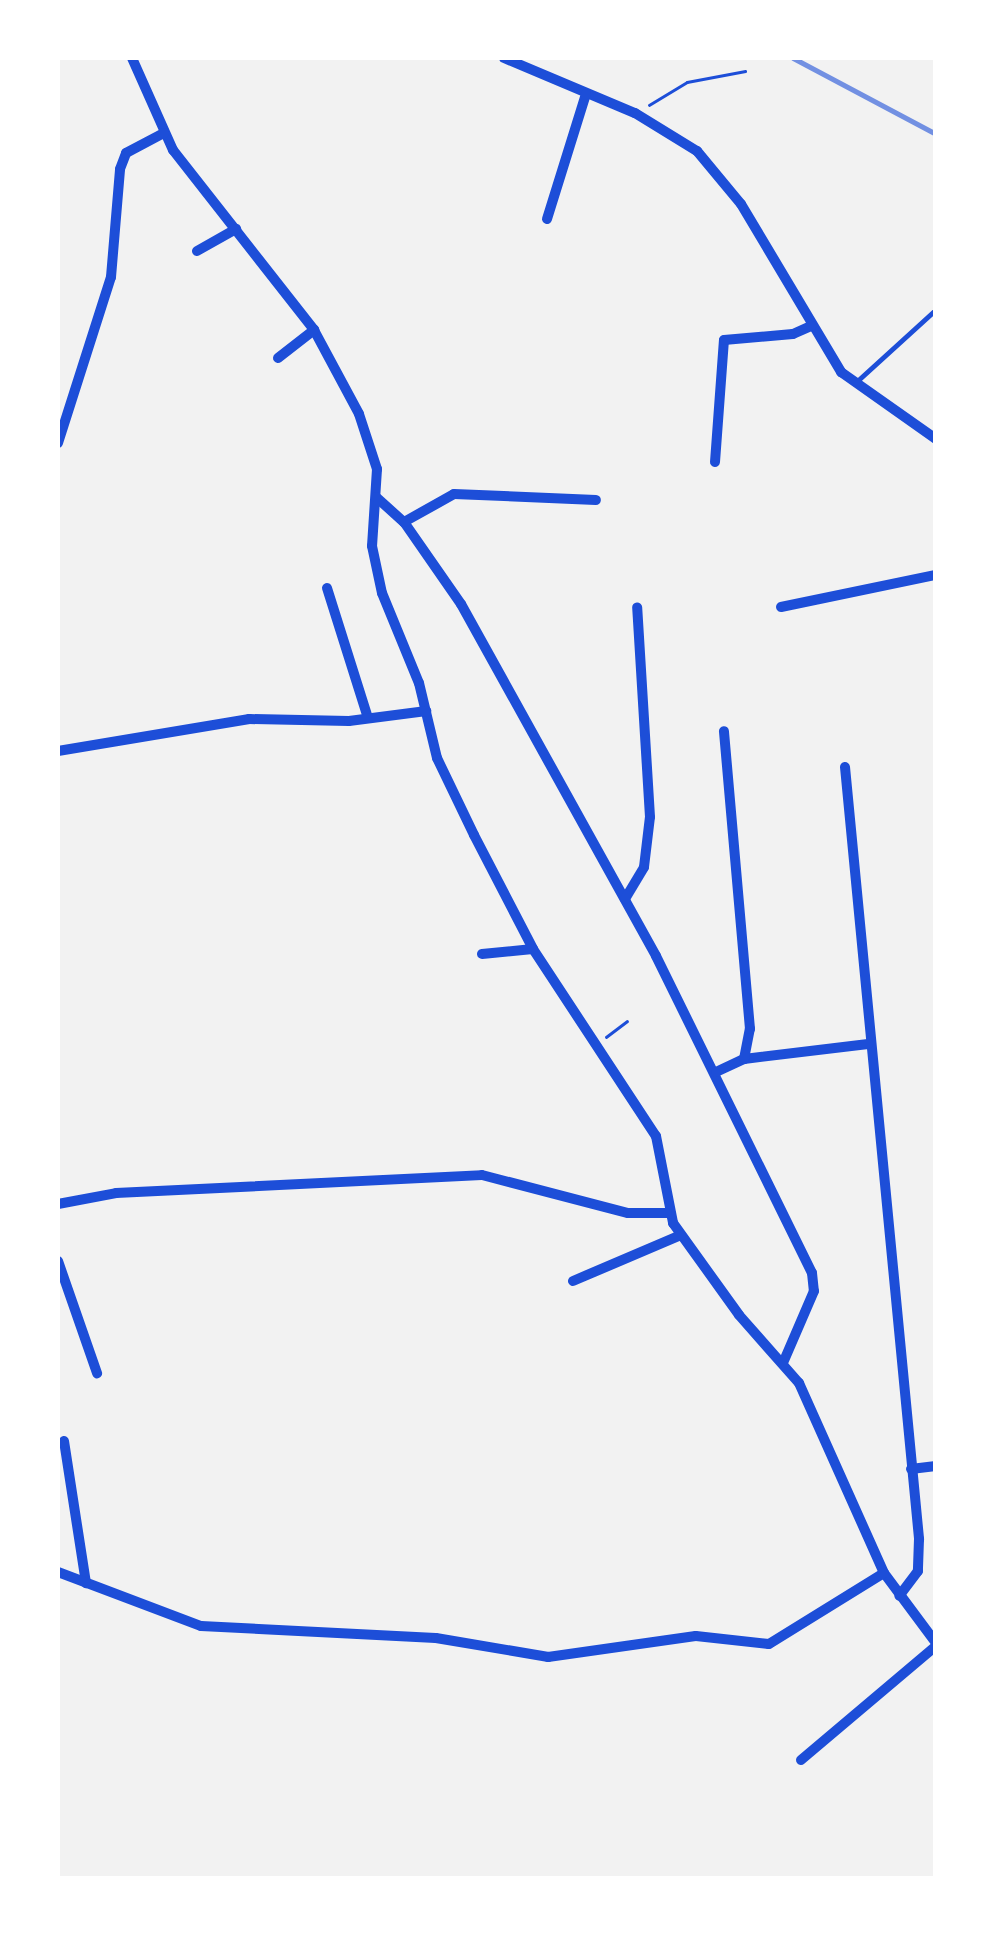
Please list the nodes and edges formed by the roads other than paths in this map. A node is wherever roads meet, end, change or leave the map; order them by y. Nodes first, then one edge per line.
1 (132, 58) edge
2 (504, 58) edge
3 (586, 94) junction
4 (164, 132) junction
5 (547, 219) dead end
6 (236, 229) junction
7 (197, 251) dead end
8 (933, 312) dead end
9 (811, 326) junction
10 (314, 330) junction
11 (278, 358) dead end
12 (854, 384) junction
13 (59, 421) edge
14 (936, 439) edge
15 (58, 442) edge
16 (715, 462) dead end
17 (376, 497) junction
18 (596, 500) dead end
19 (404, 522) junction
20 (936, 575) edge
21 (327, 588) dead end
22 (637, 607) dead end
23 (781, 607) dead end
24 (426, 712) junction
25 (368, 718) junction
26 (724, 731) dead end
27 (58, 751) edge
28 (845, 767) dead end
29 (625, 899) junction
30 (532, 949) junction
31 (482, 954) dead end
32 (868, 1044) junction
33 (744, 1059) junction
34 (716, 1072) junction
35 (58, 1204) edge
36 (667, 1213) junction
37 (681, 1235) junction
38 (58, 1261) edge
39 (573, 1281) dead end
40 (783, 1363) junction
41 (97, 1373) dead end
42 (64, 1440) dead end
43 (936, 1466) edge
44 (912, 1469) junction
45 (58, 1572) edge
46 (884, 1573) junction
47 (86, 1583) junction
48 (899, 1596) junction
49 (936, 1645) edge
50 (801, 1760) dead end

1 - 4 street
2 - 3 street
3 - 5 street
3 - 9 street
4 - 6 street
4 - 13 street
6 - 7 street
6 - 10 street
8 - 12 lane
9 - 12 street
9 - 16 street
10 - 11 street
10 - 17 street
12 - 14 street
13 - 15 street
17 - 19 street
17 - 24 street
18 - 19 street
19 - 29 street
20 - 23 street
21 - 25 street
22 - 29 street
24 - 25 street
24 - 30 street
25 - 27 street
26 - 33 street
28 - 32 street
29 - 34 street
30 - 31 street
30 - 36 street
32 - 33 street
32 - 44 street
33 - 34 street
34 - 40 street
35 - 36 street
36 - 37 street
37 - 39 street
37 - 40 street
38 - 41 street
40 - 46 street
42 - 47 street
43 - 44 street
44 - 48 street
45 - 47 street
46 - 47 street
46 - 48 street
48 - 49 street
49 - 50 street

